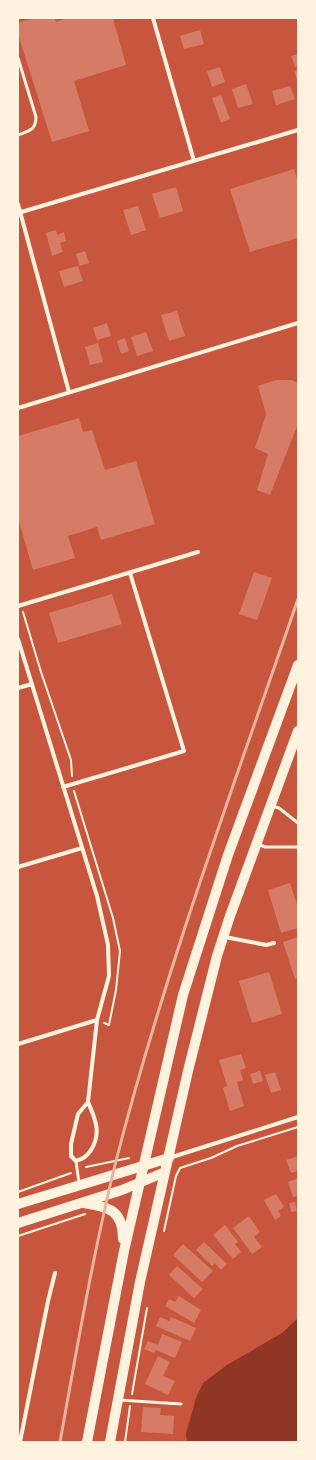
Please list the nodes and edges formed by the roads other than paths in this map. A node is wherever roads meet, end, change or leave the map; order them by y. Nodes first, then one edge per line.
1 (153, 18) edge
2 (18, 58) edge
3 (298, 130) edge
4 (18, 135) edge
5 (194, 161) junction
6 (18, 204) edge
7 (19, 212) edge
8 (298, 323) edge
9 (69, 392) junction
10 (18, 408) edge
11 (198, 552) dead end
12 (130, 573) junction
13 (18, 606) edge
14 (18, 639) edge
15 (298, 665) edge
16 (32, 684) junction
17 (18, 688) edge
18 (298, 731) edge
19 (63, 788) junction
20 (271, 805) junction
21 (298, 823) edge
22 (256, 844) junction
23 (298, 847) edge
24 (82, 848) junction
25 (18, 868) edge
26 (224, 937) junction
27 (274, 943) dead end
28 (97, 1020) junction
29 (18, 1044) edge
30 (88, 1102) junction
31 (298, 1117) edge
32 (169, 1158) junction
33 (76, 1160) junction
34 (143, 1166) junction
35 (165, 1172) junction
36 (140, 1183) junction
37 (79, 1185) junction
38 (18, 1204) edge
39 (78, 1204) junction
40 (18, 1223) edge
41 (124, 1251) junction
42 (55, 1273) dead end
43 (118, 1400) junction
44 (181, 1404) dead end
45 (20, 1442) edge
46 (87, 1442) edge
47 (110, 1442) edge

1 - 5 street
2 - 4 lane
3 - 5 street
5 - 7 street
6 - 7 street
7 - 9 street
8 - 9 street
9 - 10 street
11 - 12 street
12 - 13 street
12 - 19 street
14 - 16 street
15 - 34 main road
16 - 17 street
16 - 19 street
18 - 20 main road
19 - 24 street
20 - 21 lane
20 - 22 main road
22 - 23 lane
22 - 26 main road
24 - 25 street
24 - 28 street
26 - 27 street
26 - 32 main road
28 - 29 street
28 - 30 street
30 - 33 street
30 - 33 street
31 - 32 street
32 - 34 main road
32 - 35 main road
33 - 37 lane
34 - 36 main road
34 - 37 main road
35 - 36 main road
35 - 43 main road
36 - 39 main road
36 - 41 main road
37 - 38 main road
39 - 40 main road
39 - 41 main road
41 - 46 main road
42 - 45 street
43 - 44 lane
43 - 47 main road

